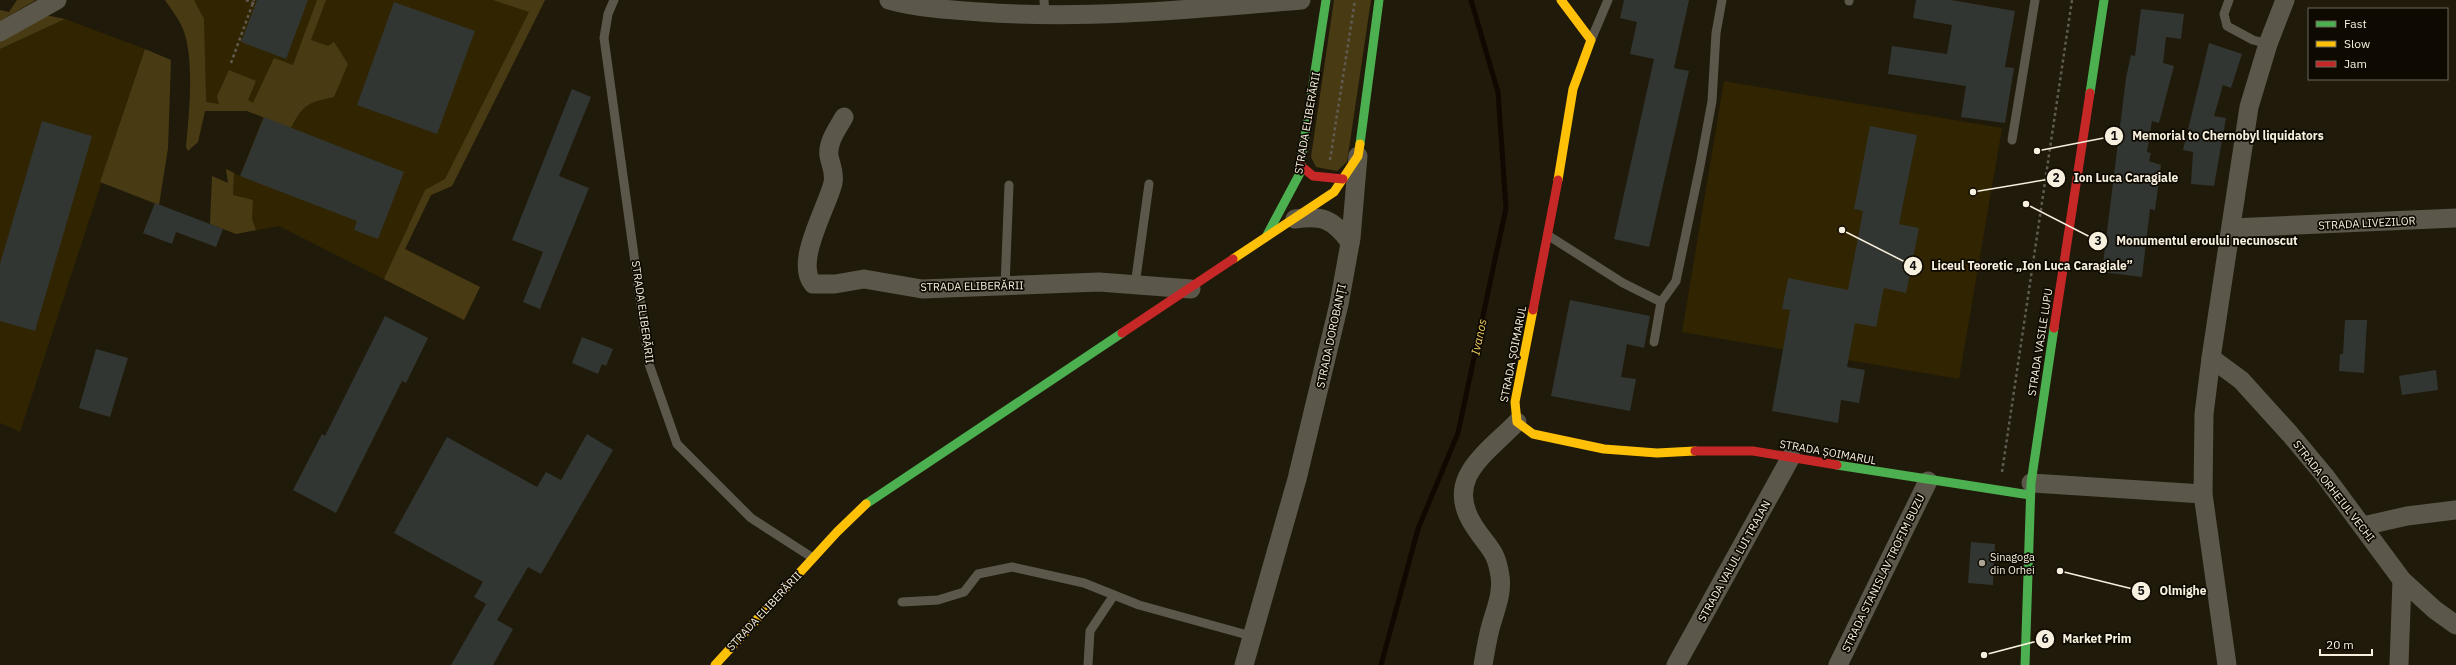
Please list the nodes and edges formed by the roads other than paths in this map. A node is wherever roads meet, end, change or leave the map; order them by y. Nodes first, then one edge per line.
1 (57, 0) edge
2 (614, 0) edge
3 (889, 0) edge
4 (1301, 0) edge
5 (1326, 0) edge
6 (1380, 0) edge
7 (1561, 0) edge
8 (1608, 0) edge
9 (1722, 0) edge
10 (2032, 0) edge
11 (2104, 0) edge
12 (2229, 0) edge
13 (2285, 0) edge
14 (1045, 8) edge
15 (0, 32) edge
16 (1591, 40) junction
17 (2268, 44) junction
18 (844, 117) dead end
19 (2012, 140) dead end
20 (1358, 156) junction
21 (1300, 166) junction
22 (1343, 179) junction
23 (1149, 184) dead end
24 (1009, 185) dead end
25 (2456, 218) edge
26 (1295, 219) junction
27 (2231, 228) junction
28 (1549, 236) junction
29 (1265, 238) junction
30 (1350, 242) junction
31 (1135, 285) junction
32 (1005, 286) junction
33 (1190, 289) junction
34 (1661, 302) junction
35 (1654, 342) dead end
36 (2211, 358) junction
37 (1517, 422) junction
38 (1791, 457) junction
39 (1928, 481) junction
40 (2030, 489) junction
41 (2203, 494) junction
42 (2456, 510) edge
43 (2363, 526) junction
44 (813, 558) junction
45 (2402, 580) junction
46 (1114, 595) junction
47 (902, 602) dead end
48 (2456, 625) edge
49 (1250, 636) junction
50 (714, 665) edge
51 (1088, 665) edge
52 (1244, 665) edge
53 (1482, 665) edge
54 (1676, 665) edge
55 (1838, 665) edge
56 (2025, 665) edge
57 (2227, 665) edge
58 (2399, 665) edge

1 - 15 street
2 - 44 lane, STRADA ELIBERĂRII
3 - 14 street
4 - 14 street
5 - 21 street, STRADA ELIBERĂRII
6 - 20 street, STRADA DOROBANȚI
7 - 16 street
8 - 16 lane
9 - 34 lane
10 - 19 lane
11 - 40 street, STRADA VASILE LUPU
12 - 17 lane
13 - 17 street
16 - 28 street, STRADA ȘOIMARUL
17 - 27 street
18 - 32 street, STRADA ELIBERĂRII
20 - 22 street, STRADA ELIBERĂRII
20 - 30 street, STRADA DOROBANȚI
21 - 22 street
21 - 29 street, STRADA ELIBERĂRII
22 - 26 street, STRADA ELIBERĂRII
23 - 31 lane
24 - 32 lane
25 - 27 street, STRADA LIVEZILOR
26 - 29 street, STRADA ELIBERĂRII
26 - 30 street
27 - 36 street
28 - 34 lane
28 - 37 street, STRADA ȘOIMARUL
29 - 33 street, STRADA ELIBERĂRII
30 - 49 street, STRADA DOROBANȚI
31 - 32 street, STRADA ELIBERĂRII
31 - 33 street, STRADA ELIBERĂRII
33 - 44 street, STRADA ELIBERĂRII
34 - 35 lane
36 - 41 street
36 - 43 street, STRADA ORHEIUL VECHI
37 - 38 street, STRADA ȘOIMARUL
37 - 53 street
38 - 39 street, STRADA ȘOIMARUL
38 - 54 street, STRADA VALUL LUI TRAIAN
39 - 40 street, STRADA ȘOIMARUL
39 - 55 street, STRADA STANISLAV TROFIM BUZU
40 - 41 street
40 - 56 street, STRADA VASILE LUPU
41 - 57 street
42 - 43 street
43 - 45 street, STRADA ORHEIUL VECHI
44 - 50 street, STRADA ELIBERĂRII
45 - 48 street, STRADA ORHEIUL VECHI
45 - 58 street
46 - 47 lane
46 - 49 lane
46 - 51 lane
49 - 52 street, STRADA DOROBANȚI

